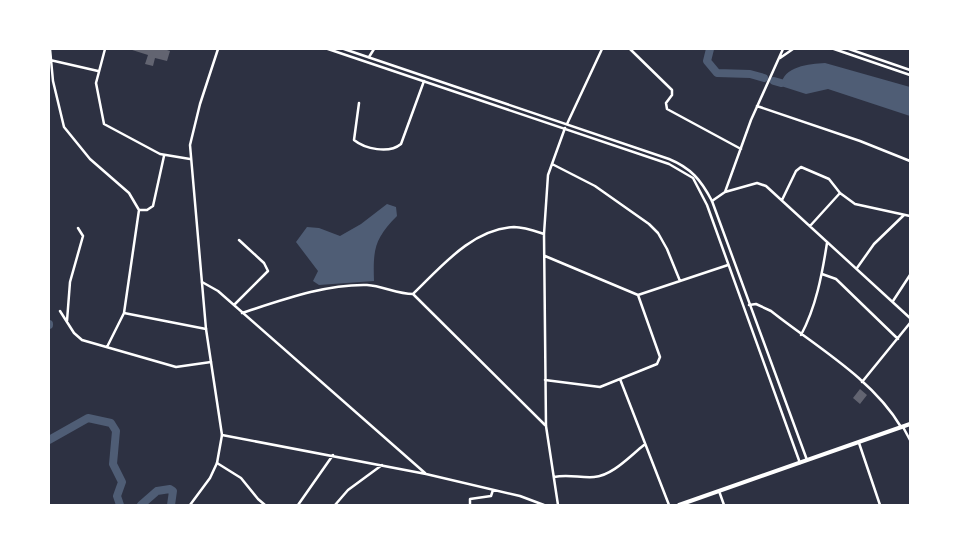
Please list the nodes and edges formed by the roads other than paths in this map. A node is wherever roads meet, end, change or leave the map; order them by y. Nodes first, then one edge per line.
1 (50, 49) edge
2 (105, 49) edge
3 (218, 49) edge
4 (328, 49) edge
5 (344, 49) edge
6 (374, 49) edge
7 (602, 49) edge
8 (630, 49) edge
9 (783, 49) edge
10 (793, 49) edge
11 (834, 49) edge
12 (849, 49) edge
13 (369, 57) junction
14 (779, 58) junction
15 (49, 60) edge
16 (367, 62) junction
17 (910, 70) edge
18 (98, 71) junction
19 (910, 75) edge
20 (424, 82) junction
21 (359, 103) dead end
22 (757, 106) junction
23 (567, 124) junction
24 (565, 128) junction
25 (741, 149) junction
26 (164, 156) junction
27 (190, 159) junction
28 (910, 162) edge
29 (552, 164) junction
30 (726, 192) junction
31 (840, 193) junction
32 (782, 200) junction
33 (712, 201) junction
34 (139, 210) junction
35 (904, 215) junction
36 (910, 216) edge
37 (810, 226) junction
38 (78, 228) dead end
39 (544, 234) junction
40 (239, 240) dead end
41 (827, 243) junction
42 (544, 256) junction
43 (734, 263) junction
44 (728, 265) junction
45 (856, 268) junction
46 (822, 274) junction
47 (910, 275) edge
48 (680, 281) junction
49 (201, 282) junction
50 (413, 294) junction
51 (638, 295) junction
52 (892, 301) junction
53 (234, 305) junction
54 (749, 305) junction
55 (60, 311) dead end
56 (124, 313) junction
57 (242, 313) junction
58 (910, 318) edge
59 (67, 323) junction
60 (910, 323) edge
61 (206, 329) junction
62 (801, 335) junction
63 (898, 339) junction
64 (107, 346) junction
65 (212, 362) junction
66 (620, 379) junction
67 (545, 380) junction
68 (862, 382) junction
69 (910, 424) edge
70 (546, 426) junction
71 (902, 427) junction
72 (222, 435) junction
73 (910, 440) edge
74 (859, 442) junction
75 (644, 445) junction
76 (333, 456) junction
77 (807, 460) junction
78 (218, 463) junction
79 (800, 463) junction
80 (382, 466) junction
81 (426, 474) junction
82 (554, 477) junction
83 (493, 490) junction
84 (720, 491) junction
85 (190, 505) edge
86 (265, 505) edge
87 (298, 505) edge
88 (335, 505) edge
89 (470, 505) edge
90 (544, 505) edge
91 (558, 505) edge
92 (669, 505) edge
93 (679, 505) edge
94 (724, 505) edge
95 (880, 505) edge

1 - 15 street
2 - 18 street
3 - 27 street
4 - 16 street
5 - 13 street
6 - 13 street
7 - 23 street
8 - 25 street
9 - 14 street
10 - 14 street
11 - 19 street
12 - 17 street
13 - 16 street
13 - 23 street
14 - 22 street
15 - 18 street
15 - 34 street
16 - 20 street
18 - 26 street
20 - 21 street
20 - 24 street
22 - 25 street
22 - 28 street
23 - 24 street
23 - 33 street
24 - 29 street
24 - 44 street
25 - 30 street
26 - 27 street
26 - 34 street
27 - 49 street
29 - 39 street
29 - 48 street
30 - 32 street
30 - 33 street
31 - 32 street
31 - 35 street
31 - 37 street
32 - 37 street
33 - 43 street
34 - 56 street
35 - 36 street
35 - 45 street
37 - 41 street
38 - 59 street
39 - 42 street
39 - 50 street
40 - 53 street
41 - 45 street
41 - 46 street
42 - 51 street
42 - 67 street
43 - 44 street
43 - 54 street
44 - 48 street
44 - 79 street
45 - 52 street
46 - 62 street
46 - 63 street
47 - 52 street
48 - 51 street
49 - 53 street
49 - 61 street
50 - 57 street
50 - 70 street
51 - 66 street
52 - 58 street
53 - 57 street
54 - 62 street
54 - 77 street
55 - 59 street
56 - 61 street
56 - 64 street
57 - 81 street
59 - 64 street
60 - 63 street
61 - 65 street
62 - 68 street
63 - 68 street
64 - 65 street
65 - 72 street
66 - 67 street
66 - 75 street
67 - 70 street
68 - 71 street
69 - 71 highway
70 - 82 street
71 - 73 street
71 - 74 highway
72 - 76 street
72 - 78 street
74 - 77 highway
74 - 95 street
75 - 82 street
75 - 92 street
76 - 80 street
76 - 87 street
77 - 79 highway
78 - 85 street
78 - 86 street
79 - 84 highway
80 - 81 street
80 - 88 street
81 - 83 street
82 - 91 street
83 - 89 street
83 - 90 street
84 - 93 highway
84 - 94 street

